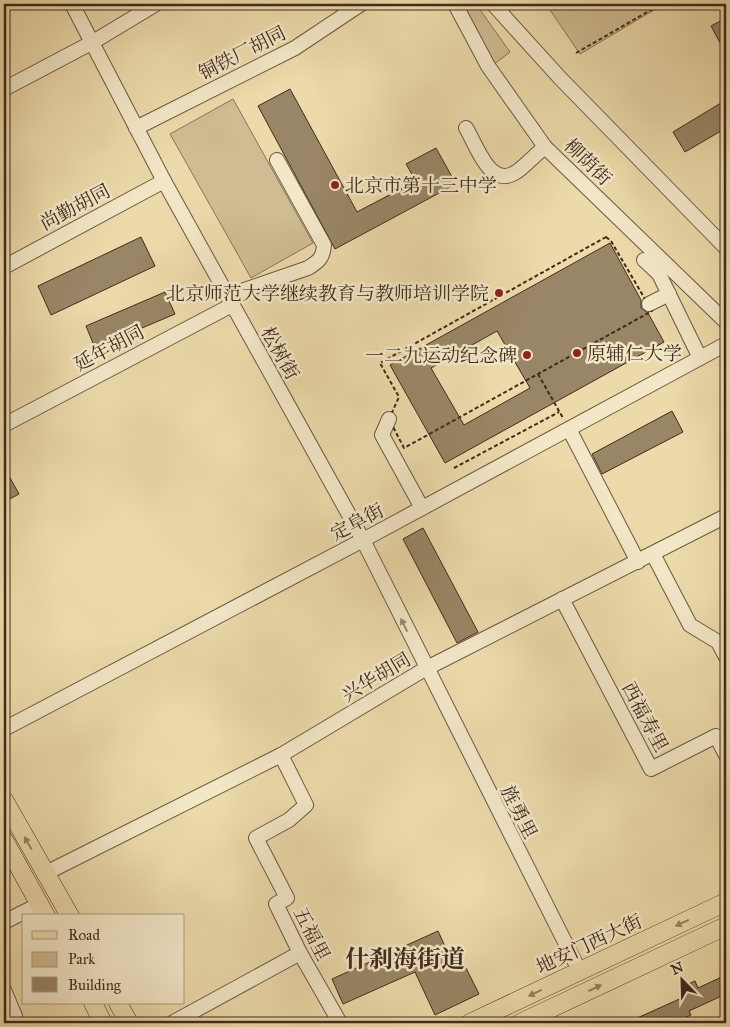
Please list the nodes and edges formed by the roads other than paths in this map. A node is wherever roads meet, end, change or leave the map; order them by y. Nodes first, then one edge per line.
1 (72, 4) edge
2 (156, 4) edge
3 (362, 4) edge
4 (455, 4) edge
5 (493, 4) edge
6 (93, 42) junction
7 (4, 89) edge
8 (136, 128) junction
9 (466, 128) dead end
10 (545, 147) junction
11 (277, 160) dead end
12 (164, 181) junction
13 (726, 248) edge
14 (644, 260) dead end
15 (4, 267) edge
16 (668, 294) junction
17 (230, 300) junction
18 (650, 304) road end
19 (726, 322) edge
20 (726, 344) edge
21 (700, 358) junction
22 (389, 419) road end
23 (4, 425) edge
24 (569, 429) junction
25 (422, 508) junction
26 (726, 516) edge
27 (363, 540) junction
28 (653, 554) junction
29 (638, 562) junction
30 (562, 599) junction
31 (726, 658) edge
32 (425, 669) junction
33 (4, 729) edge
34 (281, 755) junction
35 (726, 755) edge
36 (4, 800) edge
37 (4, 840) edge
38 (46, 873) junction
39 (726, 902) edge
40 (43, 910) edge
41 (30, 914) edge
42 (69, 914) edge
43 (22, 916) edge
44 (4, 922) edge
45 (726, 926) edge
46 (300, 954) junction
47 (580, 972) junction
48 (4, 990) edge
49 (94, 1004) edge
50 (119, 1004) edge
51 (4, 1021) edge
52 (104, 1023) edge
53 (129, 1023) edge
54 (172, 1023) edge
55 (340, 1023) edge
56 (470, 1023) edge
57 (520, 1023) edge

1 - 6 street, 松树街
2 - 6 street
3 - 8 street, 铜铁厂胡同
4 - 10 street, 柳荫街
5 - 13 street, 柳荫街
6 - 7 street
6 - 8 street, 松树街
8 - 12 street, 松树街
9 - 10 street
10 - 19 street, 柳荫街
11 - 17 street, 延年胡同
12 - 15 street, 尚勤胡同
12 - 17 street, 松树街
14 - 16 street
16 - 18 street
16 - 21 street
17 - 23 street, 延年胡同
17 - 27 street, 松树街
20 - 21 street, 定阜街
21 - 24 street, 定阜街
22 - 25 street
24 - 25 street, 定阜街
24 - 29 street
25 - 27 street, 定阜街
26 - 28 street, 兴华胡同
32 -> 27 street, 松树街
27 - 33 street, 定阜街
28 - 29 street, 兴华胡同
28 - 31 street
29 - 30 street, 兴华胡同
30 - 32 street, 兴华胡同
30 - 35 street, 西福寿里
32 - 34 street, 兴华胡同
32 - 47 street, 旌勇里
34 - 38 street, 兴华胡同
34 - 46 street, 五福里
38 -> 36 main road
37 - 40 main road
38 - 42 main road
39 -> 47 main road, 地安门西大街
40 - 41 street
43 - 44 street
57 -> 45 main road
46 - 54 street
46 - 55 street, 五福里
47 -> 56 main road, 地安门西大街
48 - 51 street
49 - 52 main road
50 - 53 main road

